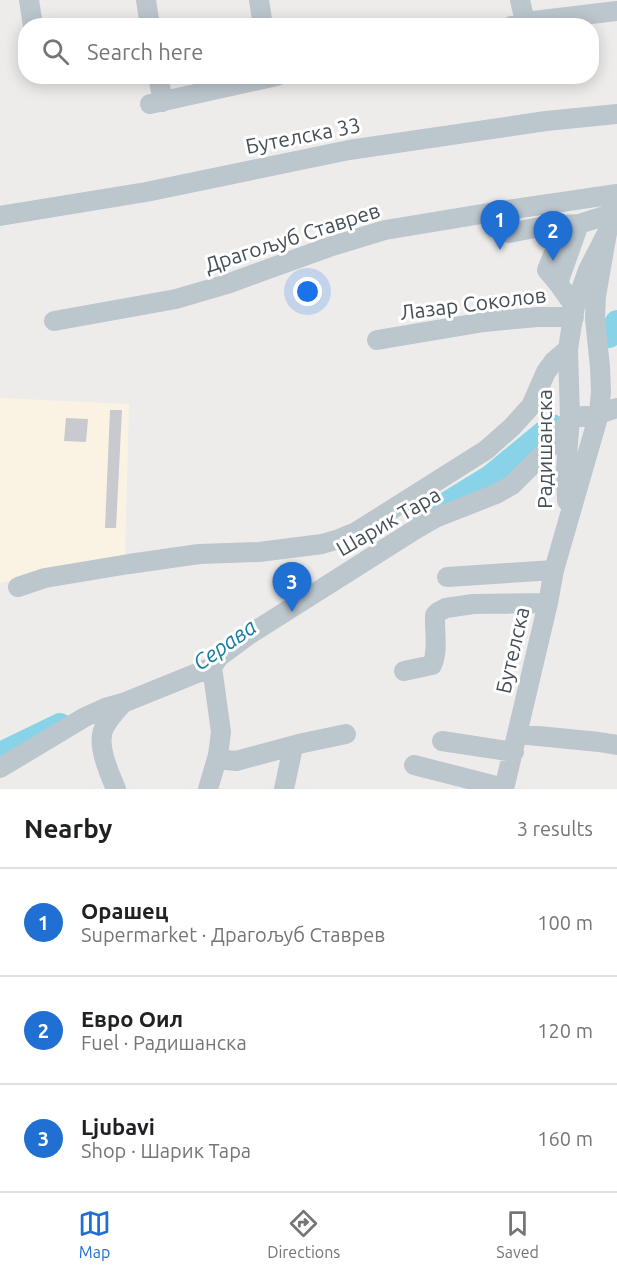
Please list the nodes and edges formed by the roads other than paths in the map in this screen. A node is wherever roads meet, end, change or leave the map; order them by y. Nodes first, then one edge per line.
1 (29, 0) edge
2 (146, 0) edge
3 (259, 0) edge
4 (520, 0) edge
5 (617, 11) edge
6 (32, 18) edge
7 (149, 18) edge
8 (262, 18) edge
9 (518, 18) edge
10 (564, 18) edge
11 (158, 84) edge
12 (241, 84) edge
13 (617, 114) edge
14 (616, 204) edge
15 (0, 216) edge
16 (579, 224) junction
17 (509, 233) dead end
18 (607, 233) junction
19 (54, 321) dead end
20 (572, 326) junction
21 (598, 339) junction
22 (377, 340) dead end
23 (600, 367) junction
24 (617, 384) edge
25 (611, 413) edge
26 (570, 418) junction
27 (568, 522) junction
28 (554, 570) junction
29 (447, 577) dead end
30 (18, 587) dead end
31 (548, 603) junction
32 (212, 667) junction
33 (404, 671) dead end
34 (123, 703) junction
35 (346, 734) dead end
36 (442, 741) dead end
37 (516, 743) junction
38 (617, 745) edge
39 (293, 747) junction
40 (218, 755) junction
41 (414, 765) dead end
42 (0, 768) edge
43 (116, 789) edge
44 (208, 789) edge
45 (284, 789) edge
46 (504, 789) edge

1 - 6 street
2 - 7 street
3 - 8 street
4 - 9 street
5 - 10 street
11 - 12 street
13 - 15 street, Бутелска 33
14 - 16 street
14 - 18 street, Радишанска
14 - 19 street, Драгољуб Ставрев
16 - 17 street
16 - 20 street
18 - 20 street, Радишанска
18 - 21 street, Радишанска
20 - 21 street, Лазар Соколов
20 - 22 street, Лазар Соколов
20 - 26 street, Радишанска
20 - 30 street
21 - 23 street, Радишанска
23 - 24 street
23 - 25 street, Радишанска
25 - 26 street
25 - 27 street, Радишанска
26 - 27 street, Радишанска
26 - 32 street, Шарик Тара
27 - 28 street, Бутелска
28 - 29 street
28 - 31 street, Бутелска
31 - 33 street
31 - 37 street, Бутелска
32 - 34 street, Шарик Тара
32 - 40 street
34 - 42 street, Шарик Тара
34 - 43 street
35 - 39 street
36 - 37 street
37 - 38 street
37 - 46 street, Бутелска
39 - 40 street
39 - 45 street
40 - 44 street
41 - 46 street

